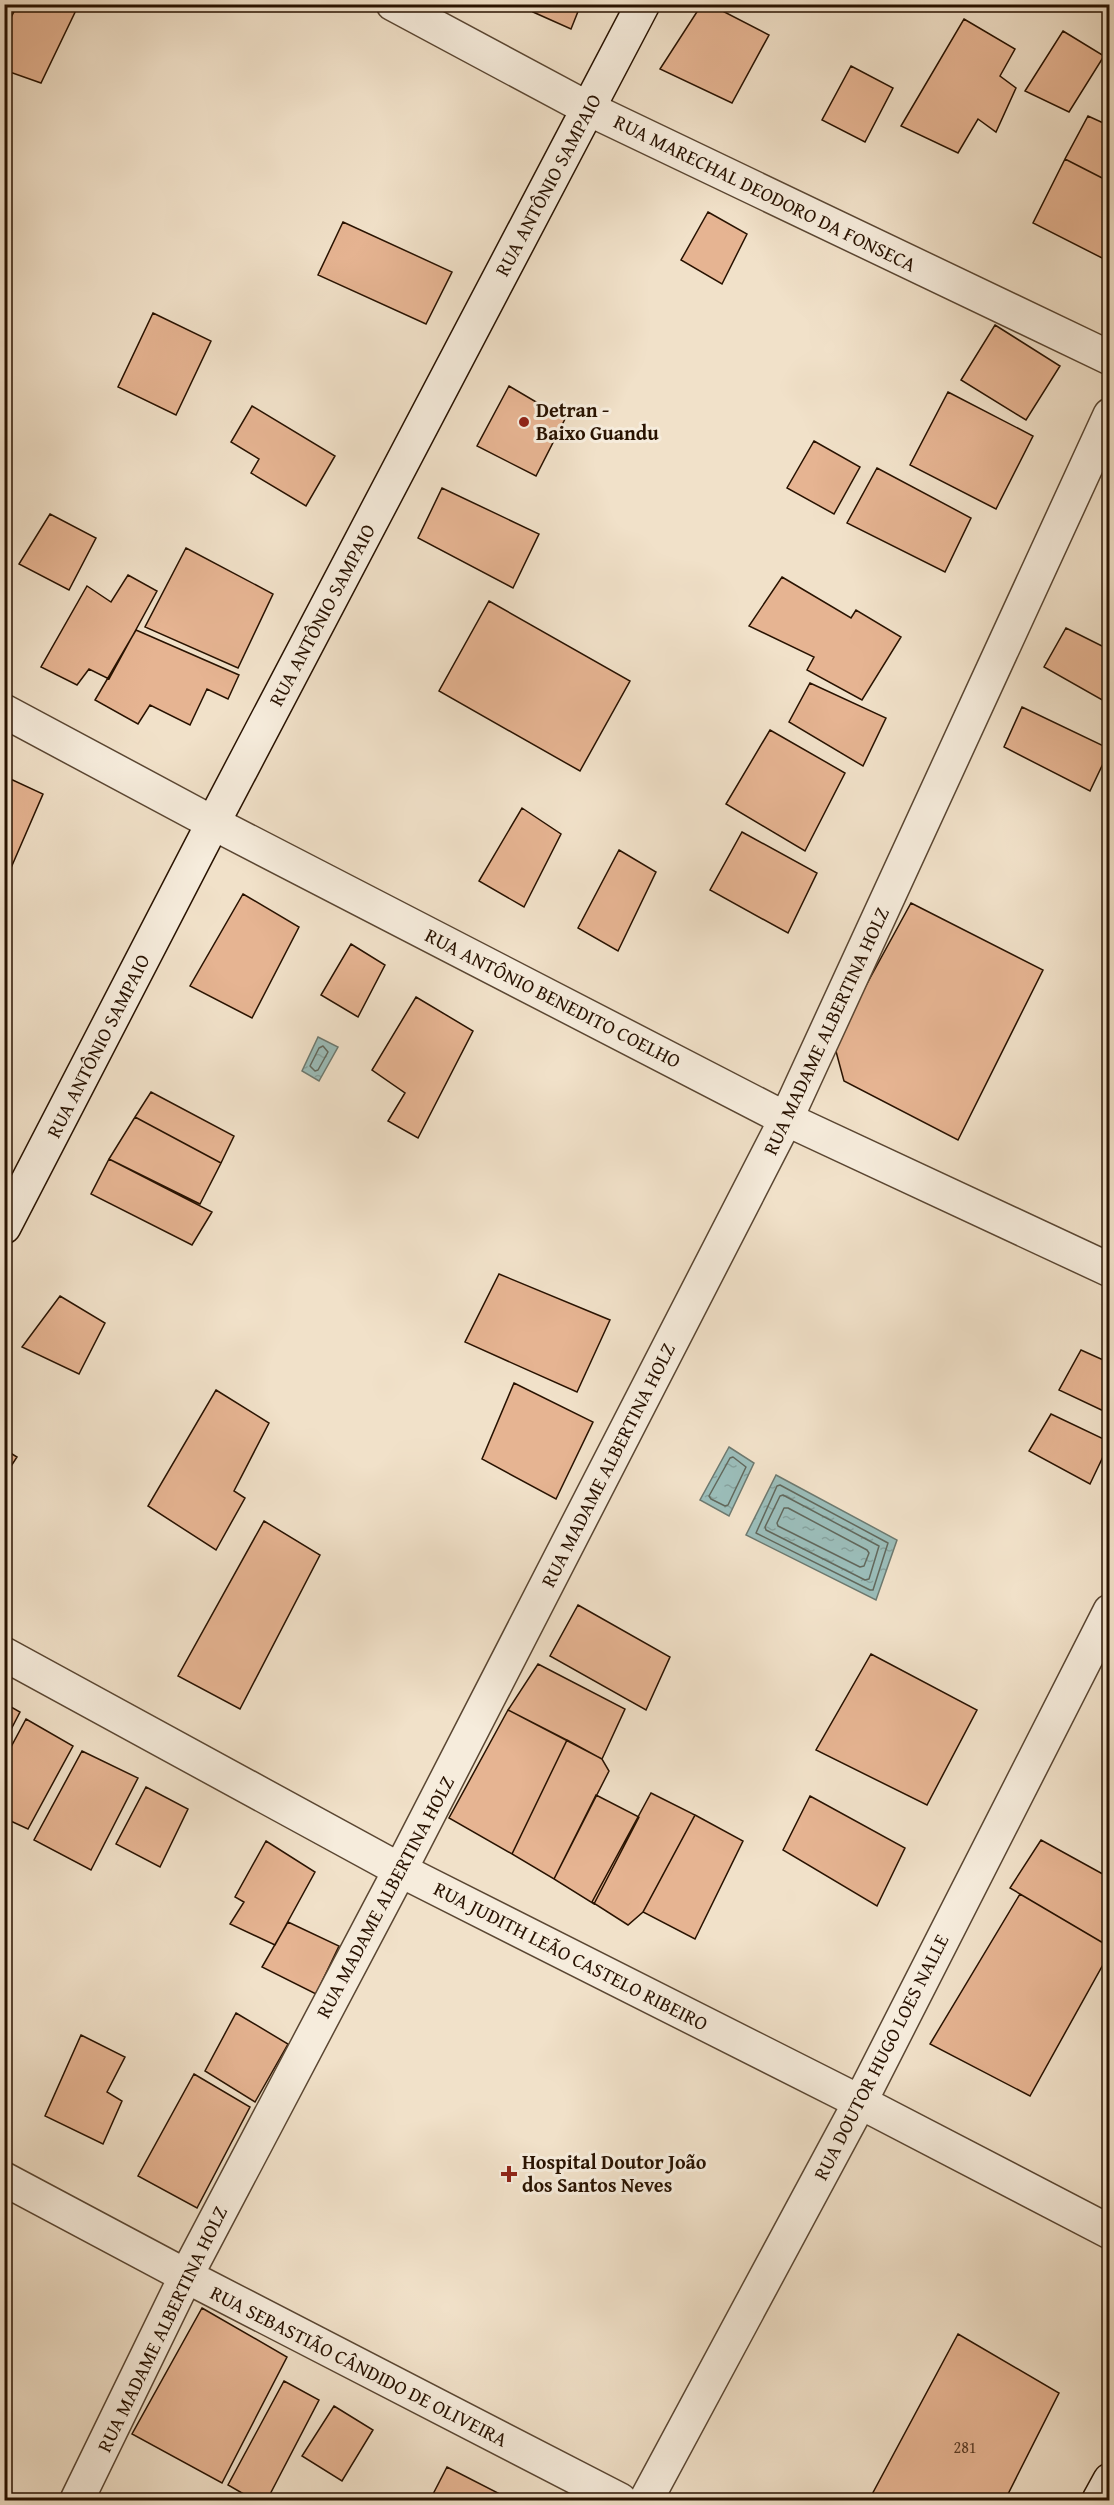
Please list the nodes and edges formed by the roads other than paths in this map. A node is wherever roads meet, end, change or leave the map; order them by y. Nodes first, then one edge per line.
1 (393, 4) edge
2 (643, 4) edge
3 (589, 109) junction
4 (1110, 357) edge
5 (1110, 415) edge
6 (4, 711) edge
7 (213, 823) junction
8 (786, 1119) junction
9 (4, 1227) edge
10 (1110, 1270) edge
11 (1110, 1611) edge
12 (4, 1654) edge
13 (400, 1870) junction
14 (860, 2102) junction
15 (4, 2179) edge
16 (1110, 2232) edge
17 (186, 2277) junction
18 (1110, 2480) edge
19 (77, 2500) edge
20 (620, 2500) edge
21 (646, 2500) edge
22 (1099, 2500) edge

1 - 3 street, RUA MARECHAL DEODORO DA FONSECA
2 - 3 street, RUA ANTÔNIO SAMPAIO
3 - 4 street, RUA MARECHAL DEODORO DA FONSECA
3 - 7 street, RUA ANTÔNIO SAMPAIO
5 - 8 street, RUA MADAME ALBERTINA HOLZ
6 - 7 street, RUA ANTÔNIO BENEDITO COELHO
7 - 8 street, RUA ANTÔNIO BENEDITO COELHO
7 - 9 street, RUA ANTÔNIO SAMPAIO
8 - 10 street, RUA ANTÔNIO BENEDITO COELHO
8 - 13 street, RUA MADAME ALBERTINA HOLZ
11 - 14 street, RUA DOUTOR HUGO LOES NALLE
12 - 13 street, RUA JUDITH LEÃO CASTELO RIBEIRO
13 - 14 street, RUA JUDITH LEÃO CASTELO RIBEIRO
13 - 17 street, RUA MADAME ALBERTINA HOLZ
14 - 16 street, RUA JUDITH LEÃO CASTELO RIBEIRO
14 - 21 street, RUA DOUTOR HUGO LOES NALLE
15 - 17 street, RUA SEBASTIÃO CÂNDIDO DE OLIVEIRA
17 - 19 street, RUA MADAME ALBERTINA HOLZ
17 - 20 street, RUA SEBASTIÃO CÂNDIDO DE OLIVEIRA
18 - 22 street

